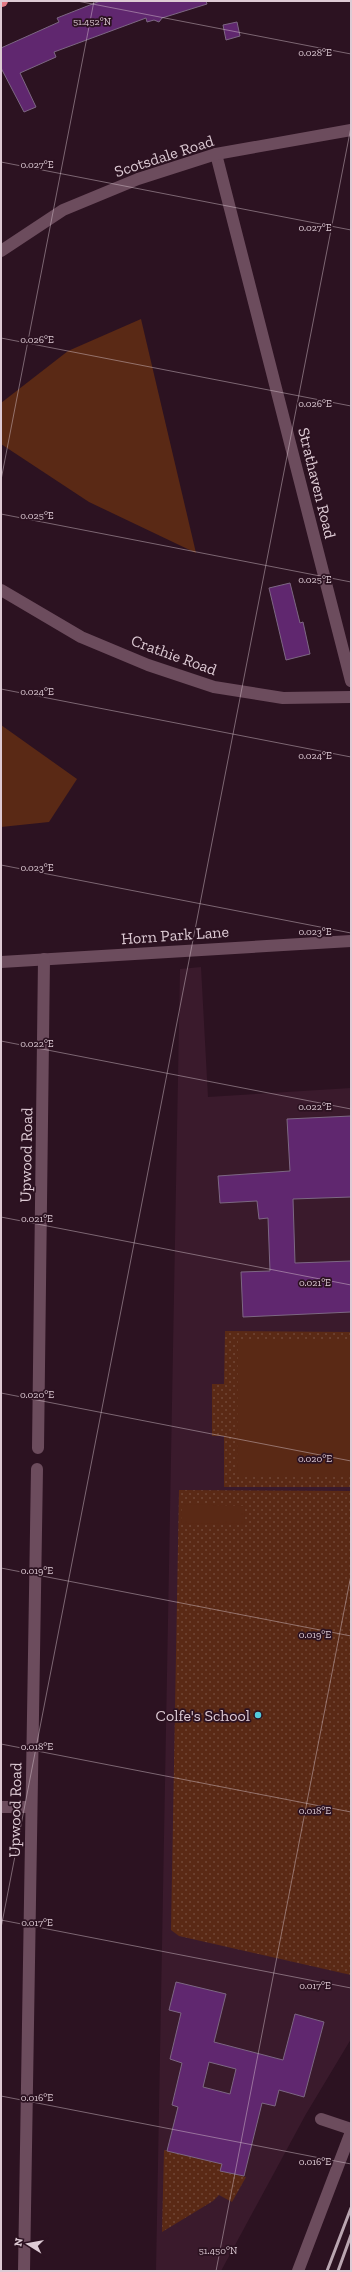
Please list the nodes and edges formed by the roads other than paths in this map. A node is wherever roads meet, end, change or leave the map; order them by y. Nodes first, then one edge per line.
1 (351, 130) edge
2 (216, 154) junction
3 (1, 251) edge
4 (1, 590) edge
5 (351, 681) edge
6 (351, 697) edge
7 (351, 941) edge
8 (44, 959) junction
9 (1, 962) edge
10 (38, 1448) dead end
11 (37, 1469) dead end
12 (1, 1807) edge
13 (31, 1807) junction
14 (321, 2119) dead end
15 (351, 2131) edge
16 (24, 2271) edge
17 (298, 2271) edge

1 - 2 street, Scotsdale Road
2 - 3 street, Scotsdale Road
2 - 5 street, Strathaven Road
4 - 6 street, Crathie Road
7 - 8 street, Horn Park Lane
8 - 9 street, Horn Park Lane
8 - 10 street, Upwood Road
11 - 13 street, Upwood Road
12 - 13 street
13 - 16 street, Upwood Road
14 - 15 street
15 - 17 street

